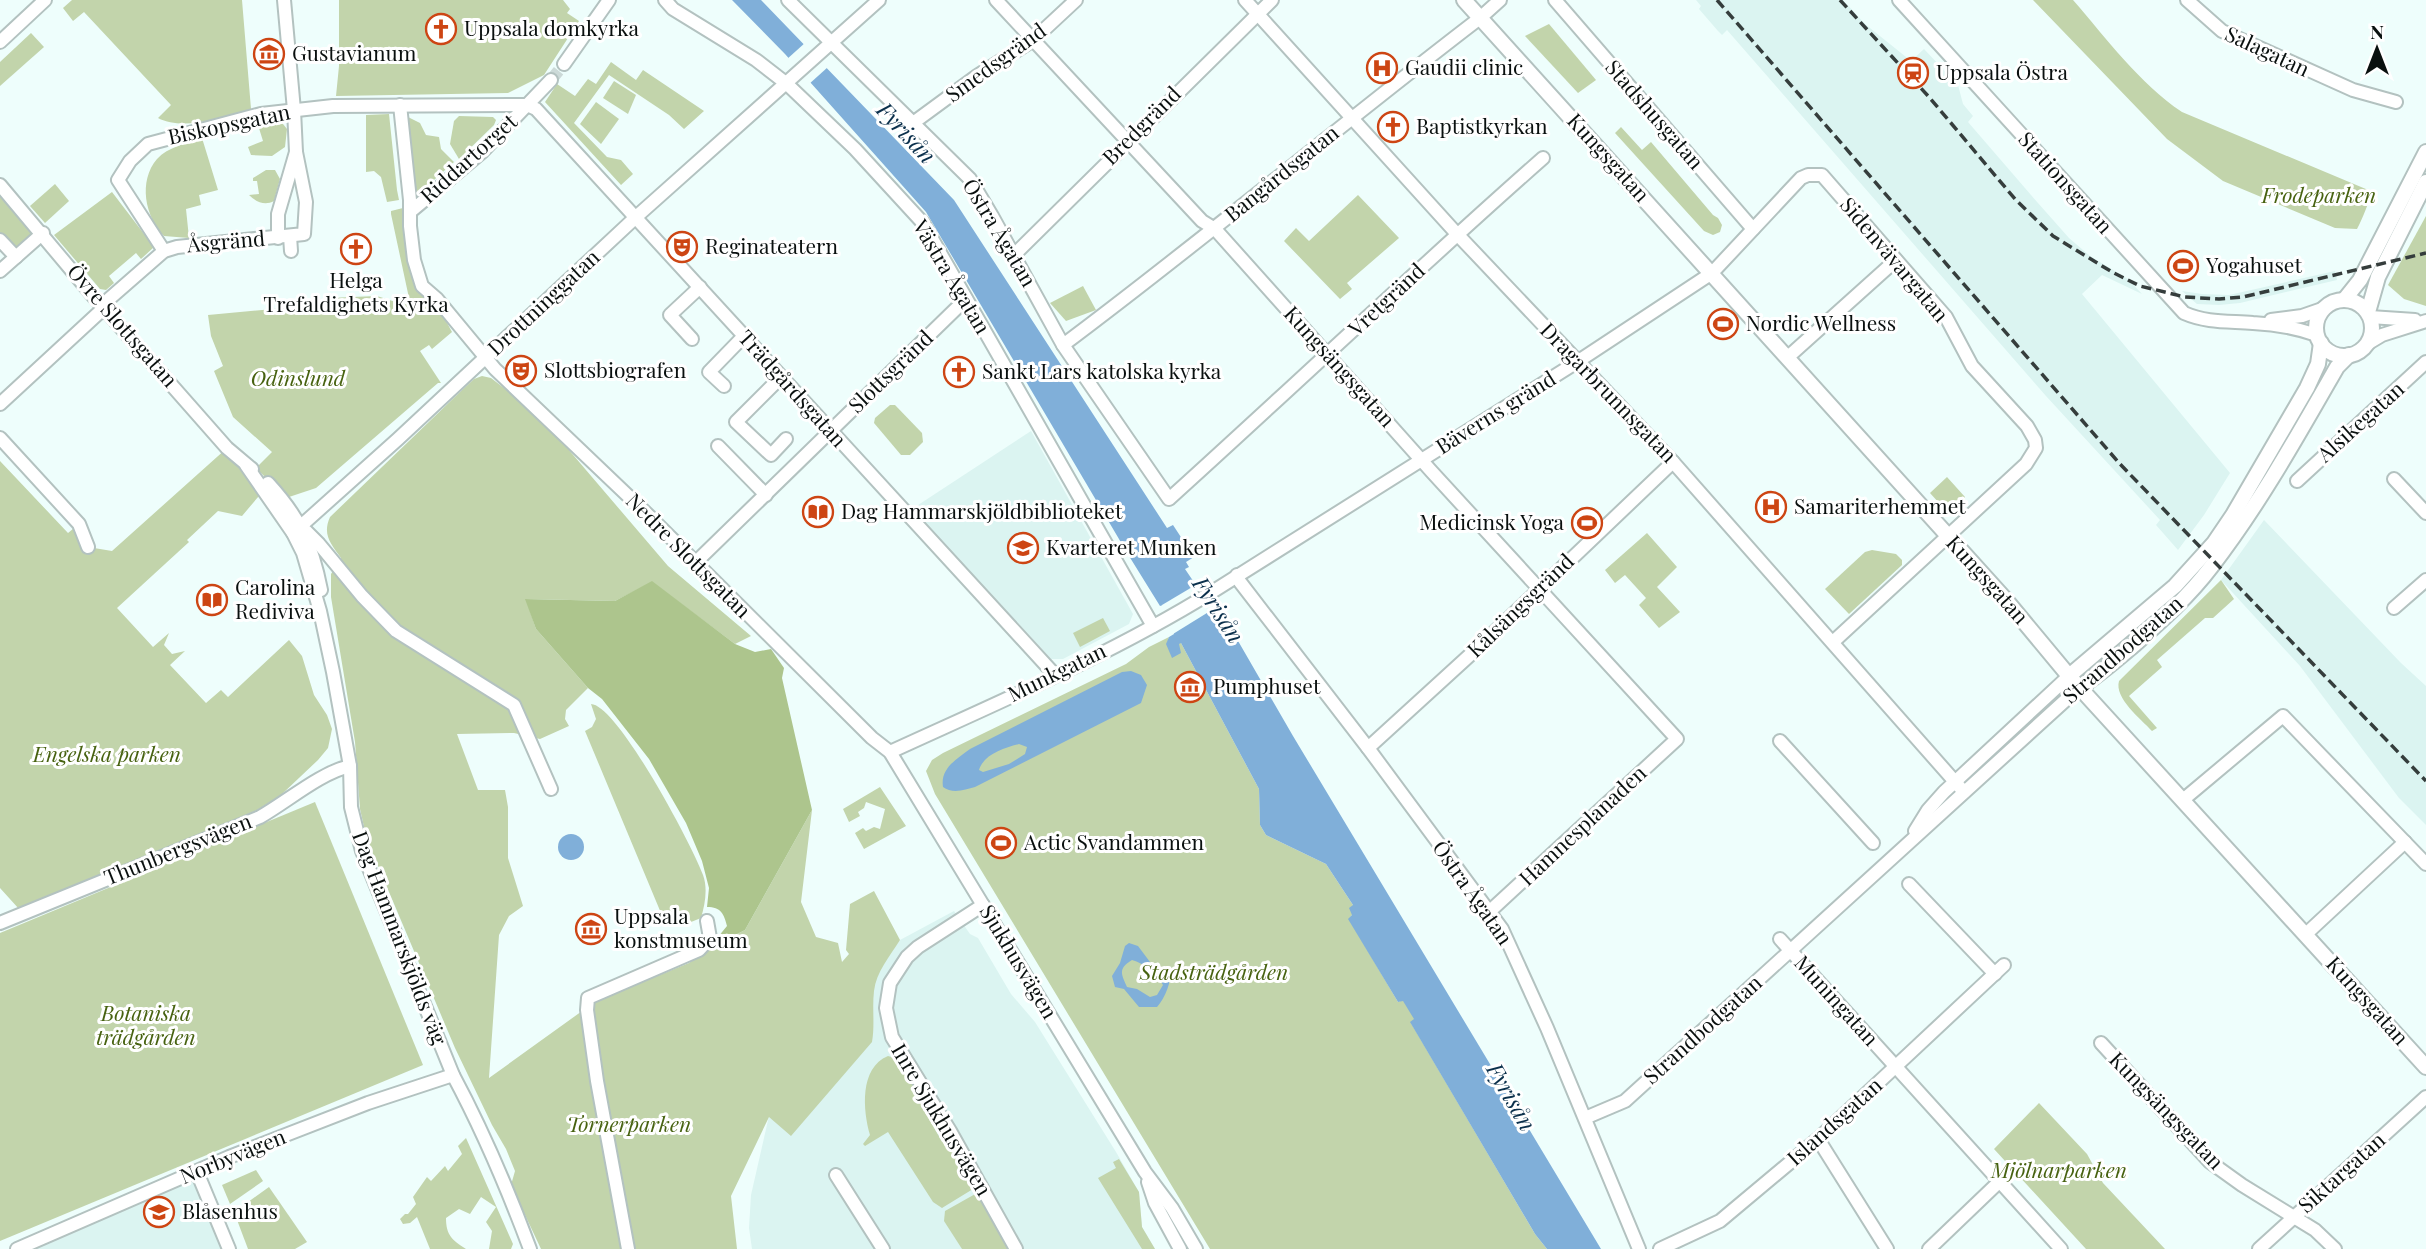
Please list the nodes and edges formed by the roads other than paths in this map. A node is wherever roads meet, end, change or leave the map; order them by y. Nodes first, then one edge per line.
1 (45, 0) edge
2 (284, 0) edge
3 (609, 0) edge
4 (665, 0) edge
5 (788, 0) edge
6 (879, 0) edge
7 (996, 0) edge
8 (1076, 0) edge
9 (1245, 0) edge
10 (1272, 0) edge
11 (1464, 0) edge
12 (1500, 0) edge
13 (1555, 0) edge
14 (1899, 0) edge
15 (2194, 2) edge
16 (1258, 14) junction
17 (1480, 18) junction
18 (1034, 40) junction
19 (0, 42) edge
20 (833, 43) junction
21 (564, 64) tunnel mouth
22 (551, 80) tunnel mouth
23 (787, 84) junction
24 (2396, 102) dead end
25 (400, 105) junction
26 (527, 105) junction
27 (295, 110) junction
28 (1351, 117) junction
29 (913, 122) junction
30 (1126, 141) junction
31 (296, 152) junction
32 (2426, 152) edge
33 (1543, 158) dead end
34 (1822, 175) joint
35 (2426, 182) edge
36 (0, 185) edge
37 (410, 212) junction
38 (636, 217) junction
39 (1214, 229) junction
40 (1753, 229) junction
41 (43, 233) junction
42 (1457, 234) junction
43 (284, 237) junction
44 (0, 240) edge
45 (164, 251) junction
46 (291, 251) dead end
47 (1014, 255) junction
48 (16, 257) junction
49 (1896, 260) junction
50 (0, 271) edge
51 (1712, 273) junction
52 (700, 287) junction
53 (967, 299) junction
54 (2344, 300) junction
55 (104, 307) junction
56 (2325, 308) junction
57 (2369, 315) junction
58 (2426, 321) edge
59 (2254, 323) junction
60 (744, 336) junction
61 (692, 339) dead end
62 (2319, 339) junction
63 (2367, 344) junction
64 (1063, 345) junction
65 (2349, 355) junction
66 (1788, 357) junction
67 (486, 358) junction
68 (1324, 358) junction
69 (1577, 362) junction
70 (2426, 362) edge
71 (781, 376) junction
72 (724, 386) dead end
73 (0, 404) edge
74 (830, 432) junction
75 (0, 438) edge
76 (786, 439) dead end
77 (718, 446) dead end
78 (1420, 459) junction
79 (1673, 462) junction
80 (2395, 479) dead end
81 (2297, 481) dead end
82 (766, 495) junction
83 (1169, 499) joint
84 (2426, 513) edge
85 (297, 529) junction
86 (1948, 537) junction
87 (88, 547) dead end
88 (330, 557) junction
89 (696, 562) junction
90 (316, 564) junction
91 (1237, 575) junction
92 (2426, 580) edge
93 (1540, 588) junction
94 (1216, 589) joint
95 (2394, 608) dead end
96 (320, 611) junction
97 (1153, 626) junction
98 (1833, 642) junction
99 (1055, 675) junction
100 (2075, 681) junction
101 (1677, 739) joint
102 (1780, 741) dead end
103 (1368, 748) junction
104 (890, 752) junction
105 (350, 766) junction
106 (1955, 781) junction
107 (551, 789) dead end
108 (1964, 792) junction
109 (2183, 799) junction
110 (2405, 842) junction
111 (1873, 843) dead end
112 (1907, 844) junction
113 (2426, 864) edge
114 (1909, 884) dead end
115 (983, 905) junction
116 (1489, 912) junction
117 (707, 921) dead end
118 (0, 923) edge
119 (2306, 934) junction
120 (1780, 939) dead end
121 (1790, 951) junction
122 (2101, 1043) dead end
123 (2426, 1066) edge
124 (1896, 1067) junction
125 (453, 1075) junction
126 (2426, 1097) edge
127 (1585, 1118) junction
128 (1818, 1139) junction
129 (197, 1172) junction
130 (1145, 1172) junction
131 (836, 1175) dead end
132 (2000, 1181) junction
133 (2294, 1217) junction
134 (18, 1249) edge
135 (229, 1249) edge
136 (530, 1249) edge
137 (628, 1249) edge
138 (883, 1249) edge
139 (1016, 1249) edge
140 (1180, 1249) edge
141 (1196, 1249) edge
142 (1639, 1249) edge
143 (1660, 1249) edge
144 (1887, 1249) edge
145 (1928, 1249) edge
146 (2061, 1249) edge
147 (2259, 1249) edge
148 (2335, 1249) edge

1 - 19 street
2 - 27 street
3 - 21 street
4 - 23 street, Västra Ågatan
5 - 20 street, Östra Ågatan
6 - 20 street
7 - 18 street, Kungsängsgatan
8 - 18 street, Smedsgränd
9 - 16 street, Dragarbrunnsgatan
10 - 16 street, Bredgränd
11 - 17 main road, Kungsgatan
12 - 17 street, Bangårdsgatan
13 - 40 street, Stadshusgatan
14 - 59 street, Stationsgatan
15 - 24 street, Salagatan
16 - 28 street, Dragarbrunnsgatan
16 - 30 street, Bredgränd
17 - 28 street, Bangårdsgatan
17 - 51 main road, Kungsgatan
18 - 29 street, Smedsgränd
18 - 30 street, Kungsängsgatan
20 - 23 street, Drottninggatan
20 - 29 street, Östra Ågatan
22 - 26 street, Riddartorget
23 - 38 street, Drottninggatan
23 - 53 street, Västra Ågatan
25 - 26 street, Biskopsgatan
25 - 27 street, Biskopsgatan
25 - 37 street, Nedre Slottsgatan
26 - 37 street, Riddartorget
26 - 38 street, Trädgårdsgatan
27 - 31 street
27 - 45 street, Biskopsgatan
28 - 39 street, Bangårdsgatan
28 - 42 street, Dragarbrunnsgatan
29 - 47 street, Östra Ågatan
30 - 39 street, Kungsängsgatan
30 - 47 street, Bredgränd
31 - 43 street
31 - 43 street, Åsgränd
32 - 54 main road
33 - 42 street, Vretgränd
34 - 40 street, Bäverns gränd
34 - 49 street, Sidenvävargatan
35 - 57 main road
36 - 41 street, Övre Slottsgatan
37 - 67 street, Nedre Slottsgatan
38 - 52 street, Trädgårdsgatan
38 - 67 street, Drottninggatan
39 - 64 street, Bangårdsgatan
39 - 68 street, Kungsängsgatan
40 - 51 street, Bäverns gränd
41 - 48 street
41 - 55 street, Övre Slottsgatan
42 - 68 street, Vretgränd
42 - 69 street, Dragarbrunnsgatan
43 - 45 street, Åsgränd
43 - 46 street
44 - 48 street
45 - 55 street, Åsgränd
47 - 64 street, Östra Ågatan
48 - 50 street
49 - 66 street
49 - 86 street, Sidenvävargatan
51 - 66 main road, Kungsgatan
51 - 69 street, Bäverns gränd
52 - 60 street, Trädgårdsgatan
52 - 61 street
53 - 74 street, Slottsgränd
53 - 97 street, Västra Ågatan
54 - 56 main road
54 - 57 main road
55 - 73 street, Åsgränd
55 - 85 street, Övre Slottsgatan
56 - 59 street, Stationsgatan
56 - 62 main road
57 - 58 street
57 - 63 main road
58 - 63 street
59 - 62 street, Stationsgatan
60 - 71 street, Trädgårdsgatan
60 - 72 street
62 - 65 main road
62 - 100 main road, Strandbodgatan
63 - 65 main road
64 - 83 street, Östra Ågatan
65 - 100 main road, Strandbodgatan
66 - 86 main road, Kungsgatan
67 - 85 street, Drottninggatan
67 - 89 street, Nedre Slottsgatan
68 - 78 street, Kungsängsgatan
68 - 83 street, Vretgränd
69 - 78 street, Bäverns gränd
69 - 79 street, Dragarbrunnsgatan
70 - 81 street, Alsikegatan
71 - 74 street, Trädgårdsgatan
71 - 76 street
74 - 82 street, Slottsgränd
74 - 99 street, Trädgårdsgatan
75 - 87 street
77 - 82 street
78 - 91 street, Bäverns gränd
78 - 93 street, Kungsängsgatan
79 - 93 street, Kålsängsgränd
79 - 98 street, Dragarbrunnsgatan
80 - 84 street
82 - 89 street, Slottsgränd
85 - 88 street
85 - 90 street, Dag Hammarskjölds väg
85 - 96 street, Dag Hammarskjölds väg
86 - 98 street
86 - 100 main road, Kungsgatan
88 - 90 street
88 - 107 street
89 - 104 street, Nedre Slottsgatan
90 - 96 street, Dag Hammarskjölds väg
91 - 94 street, Bäverns gränd
91 - 103 street, Östra Ågatan
92 - 95 street
93 - 101 street, Kungsängsgatan
93 - 103 street, Kålsängsgränd
94 - 97 street, Munkgatan
96 - 105 street, Dag Hammarskjölds väg
97 - 99 street, Munkgatan
98 - 106 street, Dragarbrunnsgatan
99 - 104 street, Munkgatan
100 - 106 street, Strandbodgatan
100 - 108 street, Strandbodgatan
100 - 109 main road, Kungsgatan
101 - 116 street, Hamnesplanaden
102 - 111 street
103 - 116 street, Östra Ågatan
104 - 115 street, Sjukhusvägen
105 - 118 street, Thunbergsvägen
105 - 125 street, Dag Hammarskjölds väg
106 - 108 street, Dragarbrunnsgatan
106 - 112 street, Strandbodgatan
108 - 112 street, Strandbodgatan
109 - 110 street
109 - 119 main road, Kungsgatan
110 - 113 street
110 - 119 street
112 - 121 street, Strandbodgatan
114 - 124 street, Islandsgatan
115 - 130 street, Sjukhusvägen
115 - 139 street, Inre Sjukhusvägen
116 - 127 street, Östra Ågatan
117 - 137 street
119 - 123 main road, Kungsgatan
120 - 121 street, Muningatan
121 - 124 street, Muningatan
121 - 127 street, Strandbodgatan
122 - 133 street, Kungsängsgatan
124 - 128 street, Islandsgatan
124 - 132 street, Muningatan
125 - 129 street, Norbyvägen
125 - 136 street, Dag Hammarskjölds väg
126 - 133 street, Siktargatan
127 - 142 street, Östra Ågatan
128 - 143 street, Islandsgatan
128 - 144 street
129 - 134 street, Norbyvägen
129 - 135 street
130 - 140 street, Sjukhusvägen
130 - 141 street, Sjukhusvägen
131 - 138 street
132 - 145 street
132 - 146 street, Muningatan
133 - 147 street, Siktargatan
133 - 148 street, Kungsängsgatan

